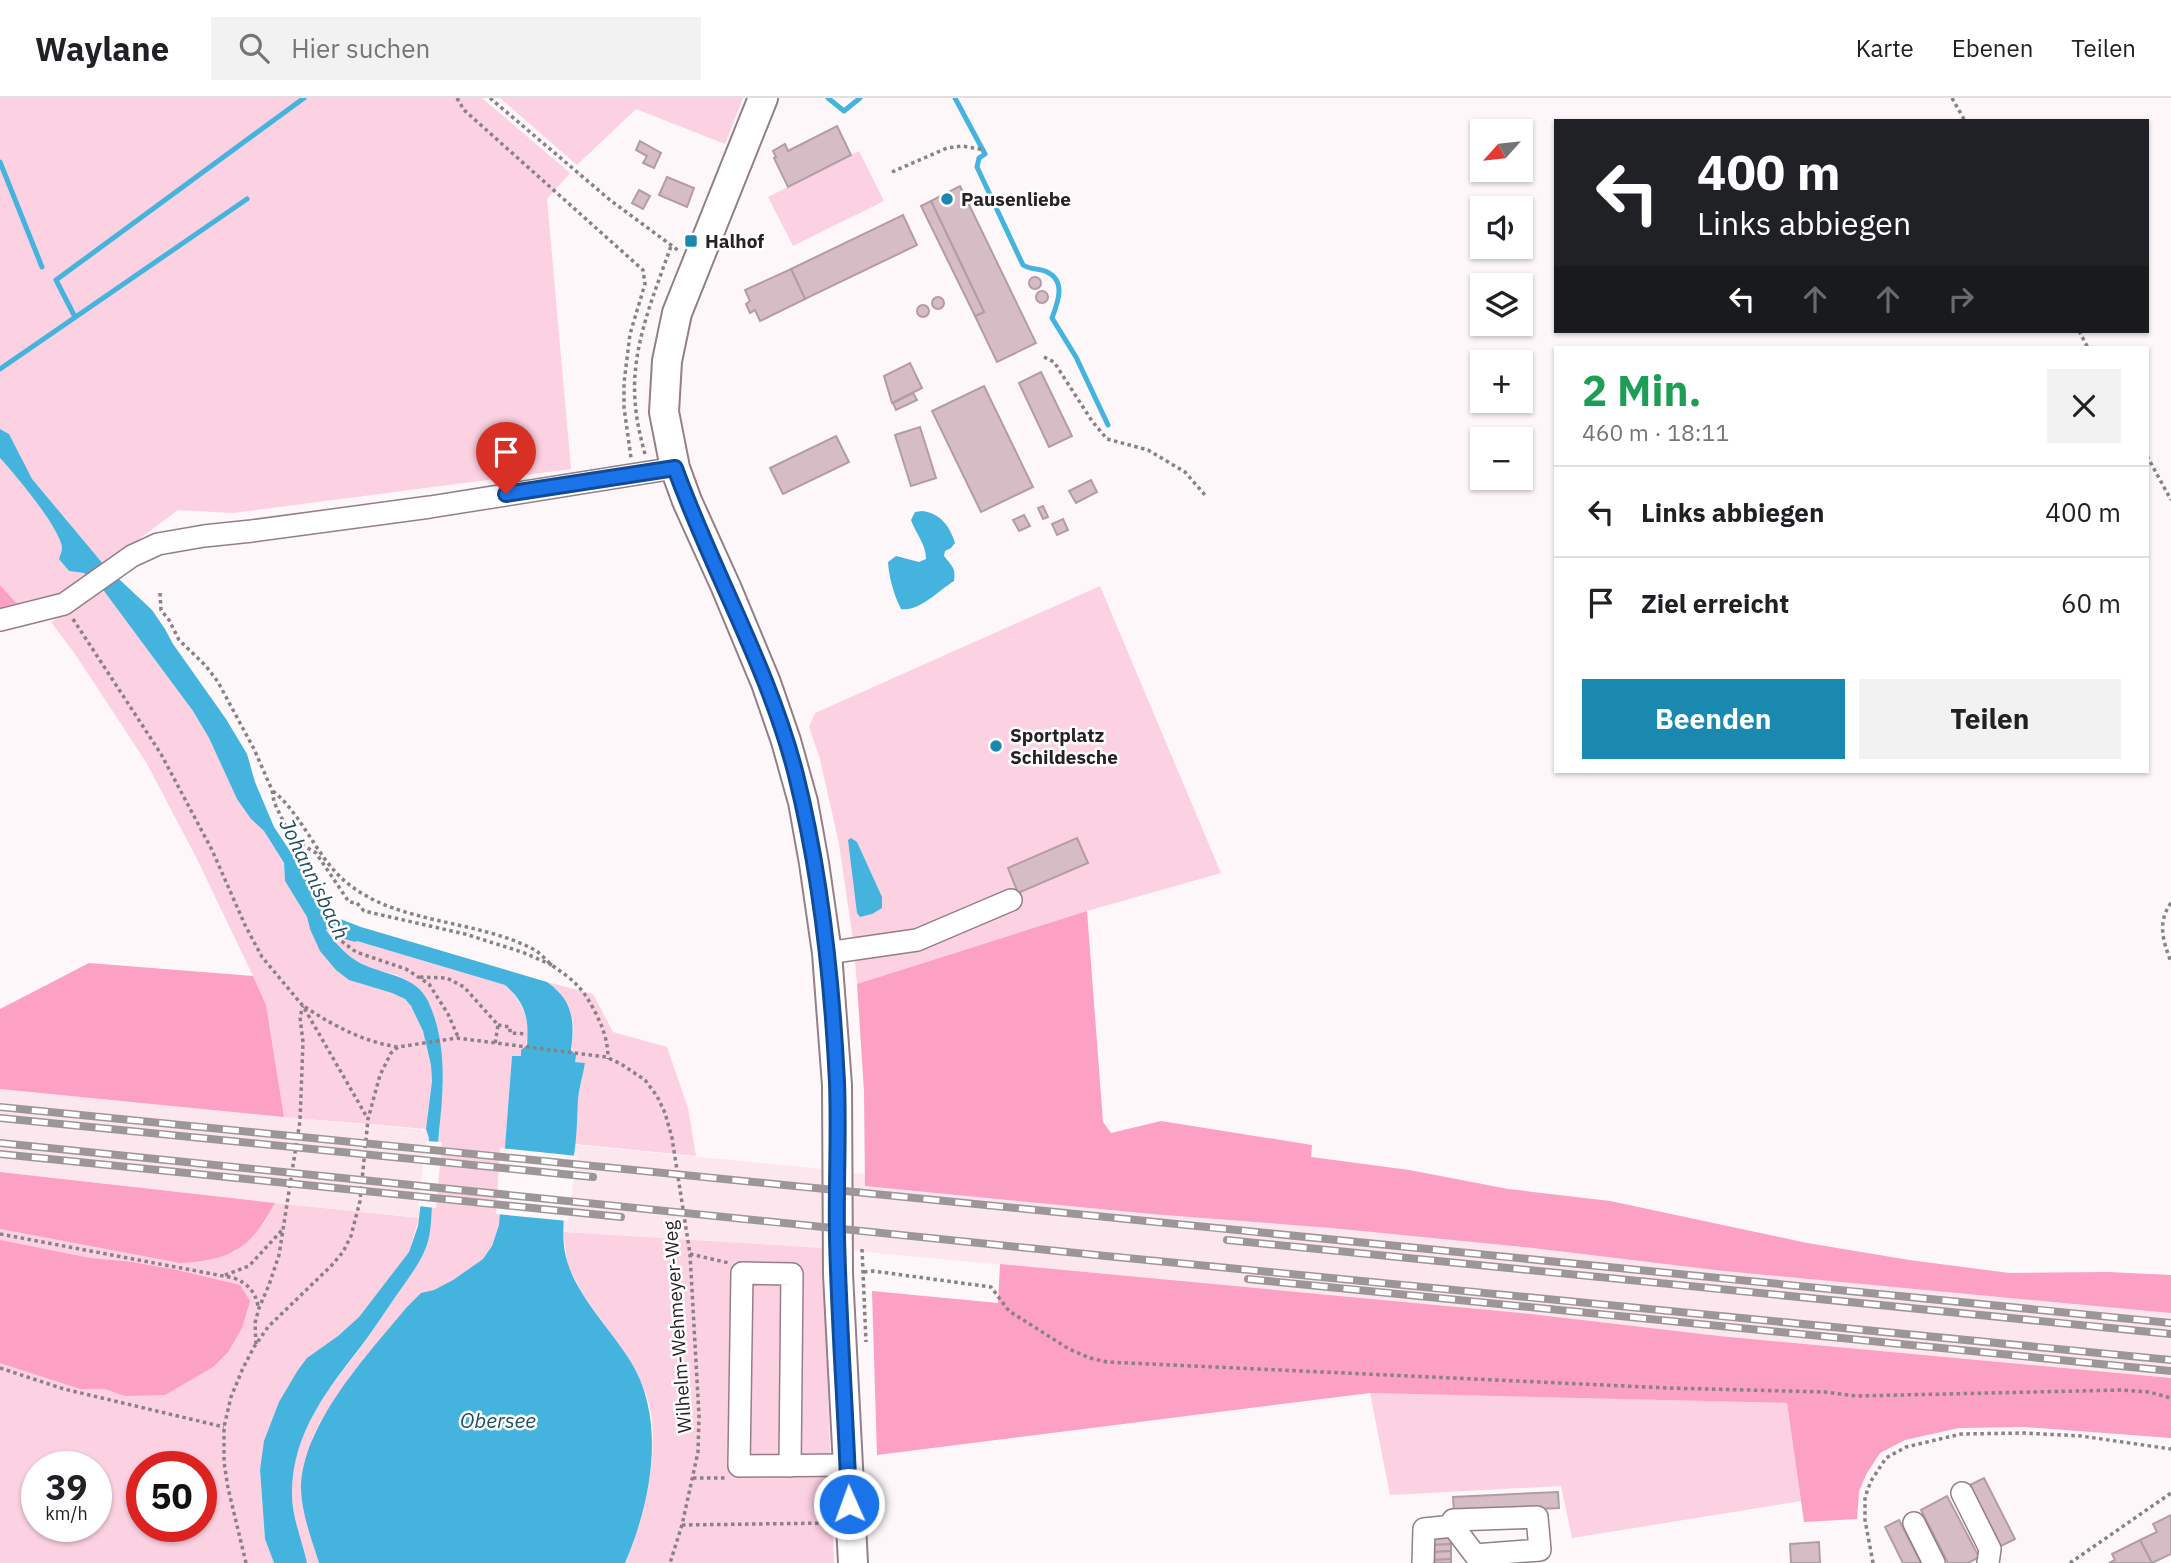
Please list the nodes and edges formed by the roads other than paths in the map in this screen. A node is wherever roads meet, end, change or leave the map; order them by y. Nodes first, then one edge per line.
1 (763, 98) edge
2 (675, 468) junction
3 (0, 620) edge
4 (1010, 900) dead end
5 (827, 953) junction
6 (848, 1465) junction
7 (790, 1466) junction
8 (1962, 1493) dead end
9 (1914, 1523) dead end
10 (1453, 1526) dead end
11 (853, 1563) edge
12 (1423, 1563) edge
13 (1934, 1563) edge
14 (1988, 1563) edge

1 - 2 main road
2 - 3 lane
2 - 5 main road
4 - 5 lane
5 - 6 main road
6 - 7 lane
6 - 11 main road
7 - 7 lane
8 - 14 lane
9 - 13 lane
10 - 12 lane

